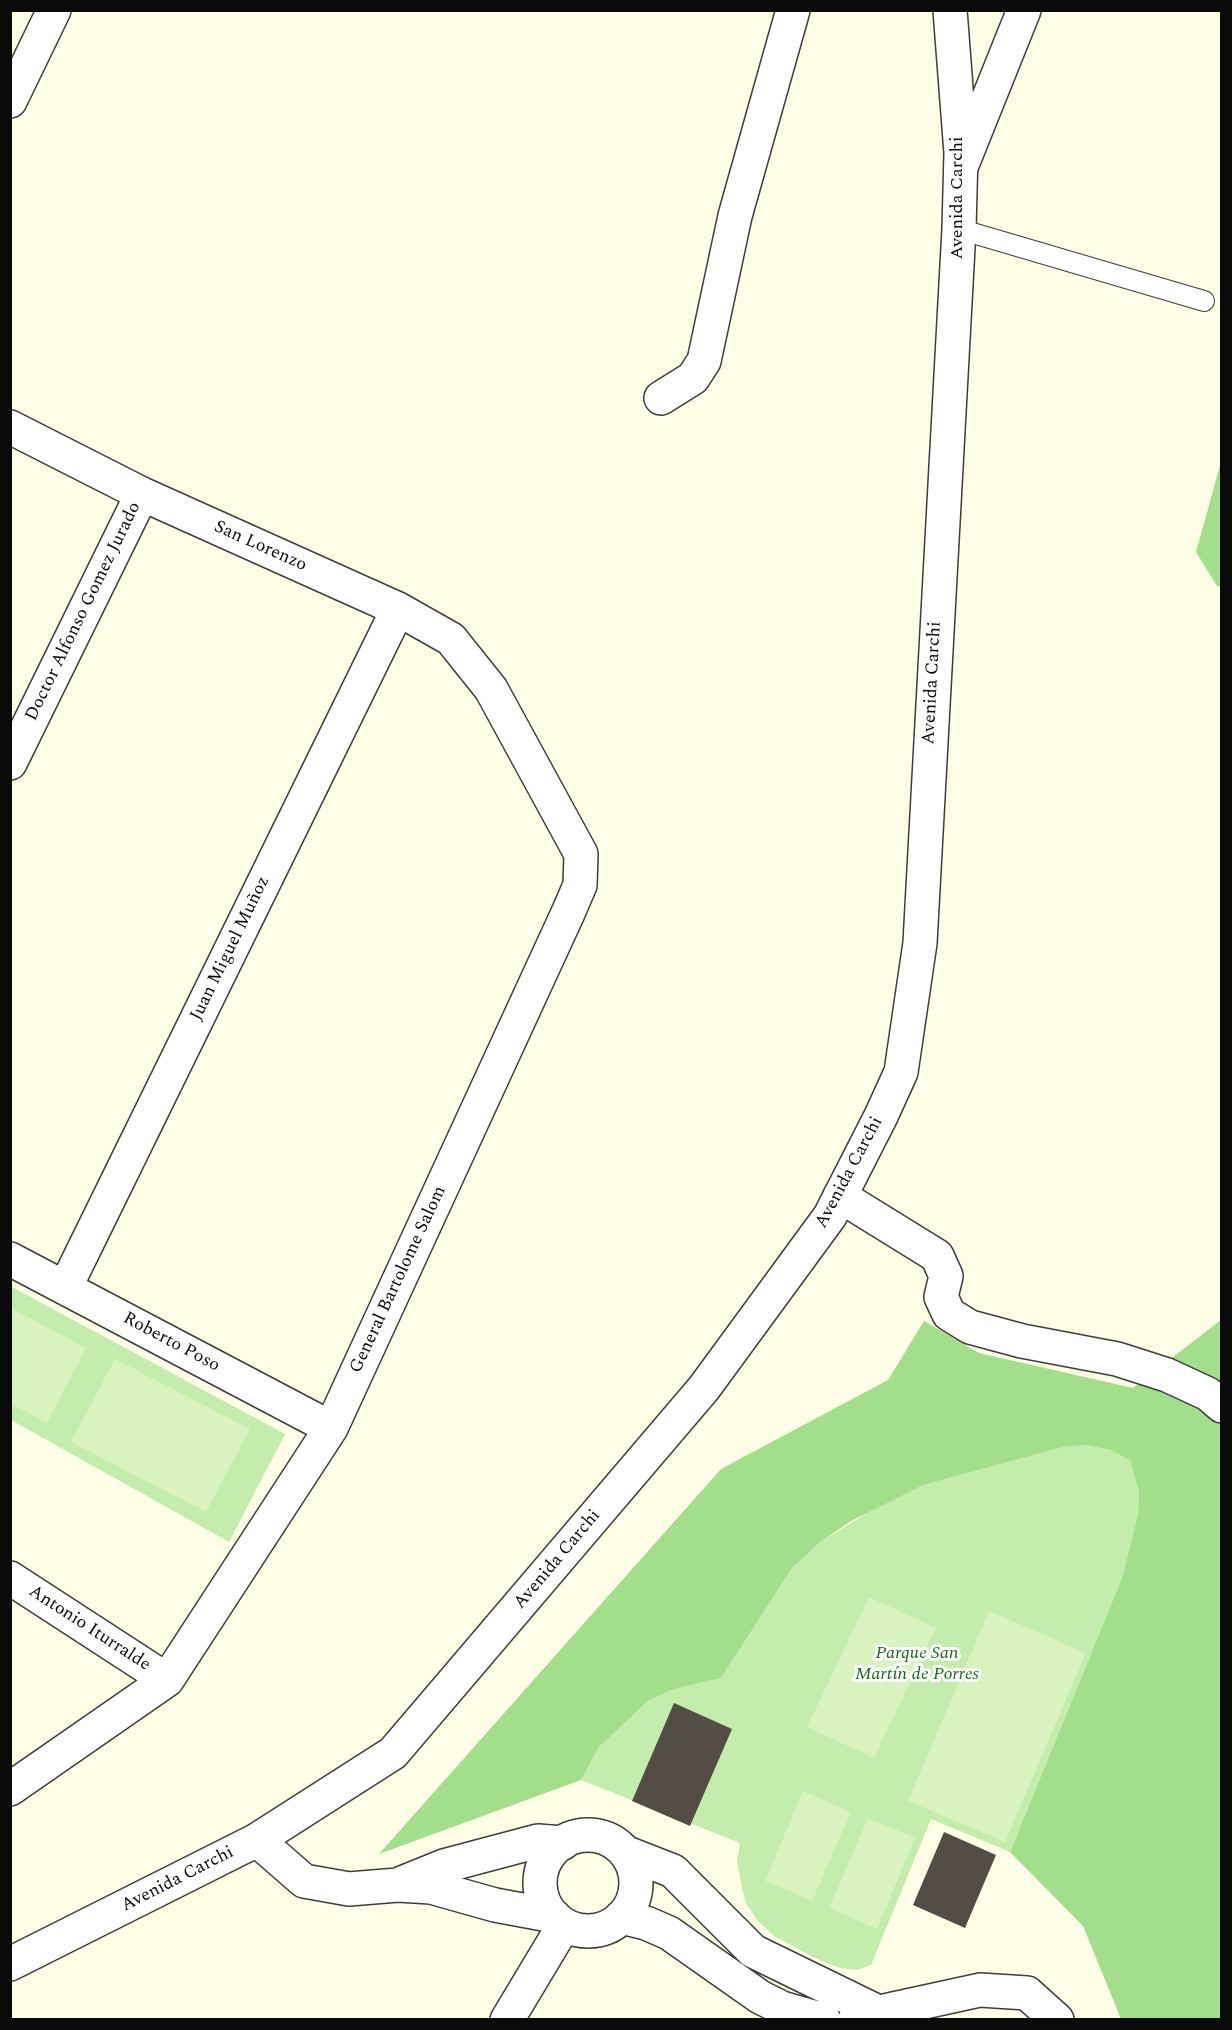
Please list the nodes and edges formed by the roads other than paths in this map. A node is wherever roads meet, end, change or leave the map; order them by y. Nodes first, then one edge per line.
1 (54, 10) edge
2 (793, 10) edge
3 (950, 10) edge
4 (1024, 10) edge
5 (14, 87) edge
6 (961, 167) junction
7 (959, 229) junction
8 (1204, 301) dead end
9 (661, 398) dead end
10 (10, 427) edge
11 (142, 494) junction
12 (398, 609) junction
13 (491, 689) joint
14 (10, 762) edge
15 (840, 1196) junction
16 (10, 1259) edge
17 (65, 1288) junction
18 (1221, 1406) edge
19 (331, 1428) junction
20 (10, 1578) edge
21 (167, 1680) junction
22 (10, 1789) edge
23 (257, 1840) junction
24 (563, 1843) junction
25 (627, 1853) junction
26 (398, 1885) junction
27 (621, 1917) junction
28 (559, 1921) junction
29 (10, 1964) edge
30 (863, 2015) edge
31 (507, 2019) edge
32 (824, 2019) edge
33 (1057, 2019) edge

1 - 5 street
2 - 9 street
3 - 6 street, Avenida Carchi
4 - 6 street
6 - 7 street, Avenida Carchi
7 - 8 lane
7 - 15 street, Avenida Carchi
10 - 11 street, San Lorenzo
11 - 12 street, San Lorenzo
11 - 14 street, Doctor Alfonso Gomez Jurado
12 - 13 street, San Lorenzo
12 - 17 street, Juan Miguel Muñoz
13 - 19 street, General Bartolome Salom
15 - 18 street
15 - 23 street, Avenida Carchi
16 - 17 street, Roberto Poso
17 - 19 street, Roberto Poso
19 - 21 street, General Bartolome Salom
20 - 21 street, Antonio Iturralde
21 - 22 street, General Bartolome Salom
23 - 26 street
23 - 29 street, Avenida Carchi
24 - 25 street
24 - 26 street
24 - 28 street
25 - 27 street
25 - 30 street
26 - 28 street
27 - 28 street
27 - 32 street
28 - 31 street
30 - 33 street

